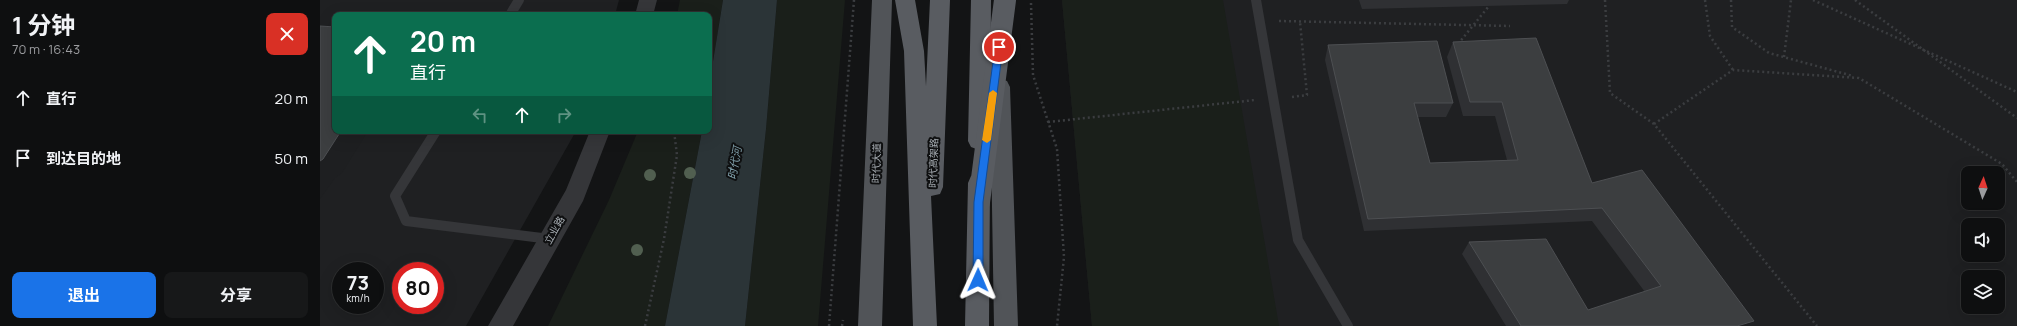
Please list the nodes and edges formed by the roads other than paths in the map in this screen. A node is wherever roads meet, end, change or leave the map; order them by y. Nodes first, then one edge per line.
1 (519, 0) edge
2 (648, 0) edge
3 (882, 0) edge
4 (905, 0) edge
5 (940, 0) edge
6 (981, 0) edge
7 (998, 0) edge
8 (1005, 0) edge
9 (1256, 0) edge
10 (512, 12) edge
11 (645, 12) edge
12 (434, 134) edge
13 (599, 134) edge
14 (979, 202) junction
15 (550, 238) junction
16 (500, 326) edge
17 (870, 326) edge
18 (926, 326) edge
19 (977, 326) edge
20 (1006, 326) edge
21 (1348, 326) edge

1 - 10 lane
2 - 11 street
3 - 17 main road, 时代大道
4 - 18 highway
5 - 18 highway, 时代高架路
6 - 14 highway, bridge
7 - 20 main road
8 - 14 highway, bridge
9 - 21 lane
12 - 15 lane
13 - 15 street, 立业路
14 - 19 highway
15 - 16 street, 立业路

